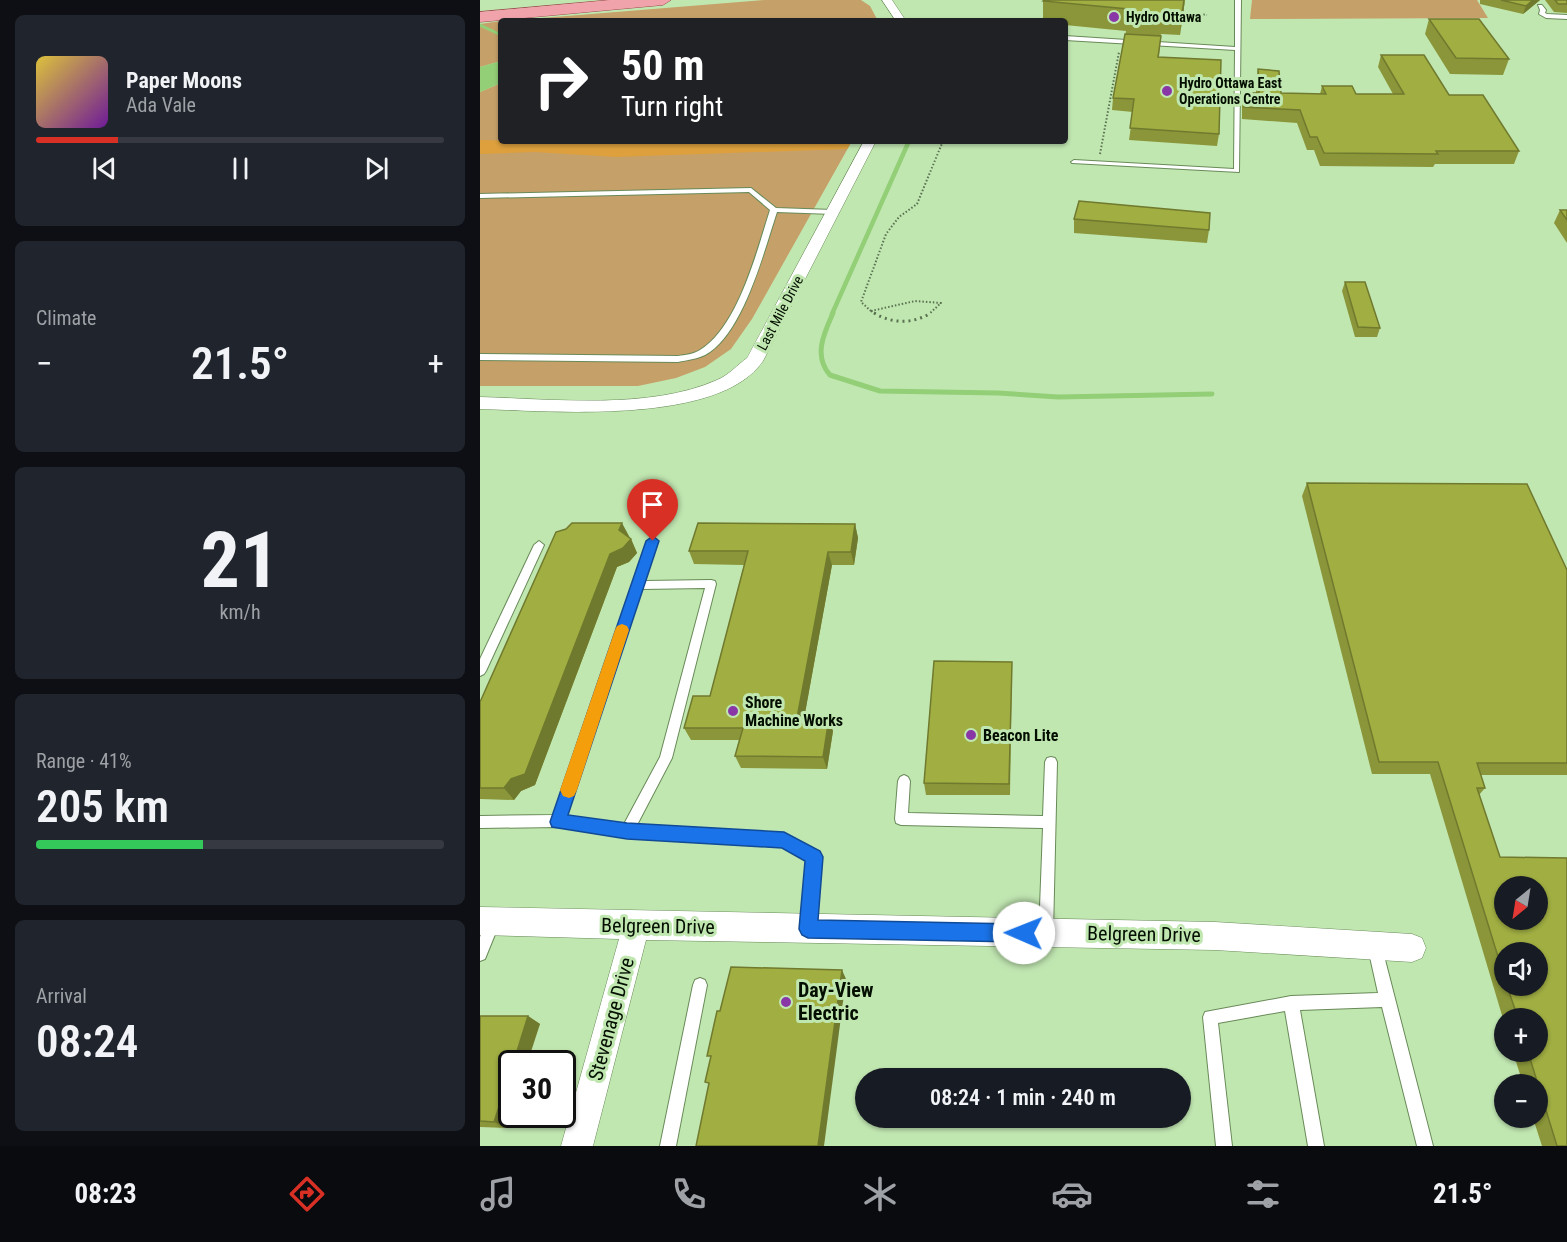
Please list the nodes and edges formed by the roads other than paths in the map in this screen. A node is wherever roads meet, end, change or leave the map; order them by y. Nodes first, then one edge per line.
1 (663, 0) edge
2 (886, 0) edge
3 (1238, 0) edge
4 (1540, 6) dead end
5 (480, 17) edge
6 (1567, 17) edge
7 (899, 18) edge
8 (1068, 38) edge
9 (1238, 49) junction
10 (868, 144) edge
11 (1074, 162) dead end
12 (480, 196) edge
13 (774, 210) junction
14 (833, 212) junction
15 (480, 357) edge
16 (480, 403) edge
17 (653, 541) dead end
18 (539, 545) dead end
19 (638, 585) junction
20 (480, 671) edge
21 (1051, 762) dead end
22 (904, 781) dead end
23 (480, 822) edge
24 (558, 822) junction
25 (1049, 822) junction
26 (627, 831) junction
27 (486, 922) edge
28 (636, 926) junction
29 (808, 929) junction
30 (1046, 933) junction
31 (1374, 945) junction
32 (1412, 948) dead end
33 (480, 954) edge
34 (700, 985) dead end
35 (1387, 1000) junction
36 (1291, 1003) junction
37 (577, 1146) edge
38 (668, 1146) edge
39 (1224, 1146) edge
40 (1316, 1146) edge
41 (1425, 1146) edge

1 - 5 main road
2 - 7 street
3 - 9 lane
4 - 6 lane
8 - 9 lane
9 - 11 lane
10 - 14 street, Last Mile Drive
12 - 13 lane
13 - 14 lane
13 - 15 lane
14 - 16 street, Last Mile Drive
17 - 19 lane
18 - 20 lane
19 - 24 lane
19 - 26 lane
21 - 25 lane
22 - 25 lane
23 - 24 lane
24 - 26 lane
25 - 30 lane
26 - 29 lane
27 - 28 street, Belgreen Drive
27 - 33 lane
28 - 29 street, Belgreen Drive
28 - 37 street, Stevenage Drive
29 - 30 street, Belgreen Drive
30 - 31 street, Belgreen Drive
31 - 32 street, Belgreen Drive
31 - 35 lane
34 - 38 lane
35 - 36 lane
35 - 41 lane
36 - 39 lane
36 - 40 lane

